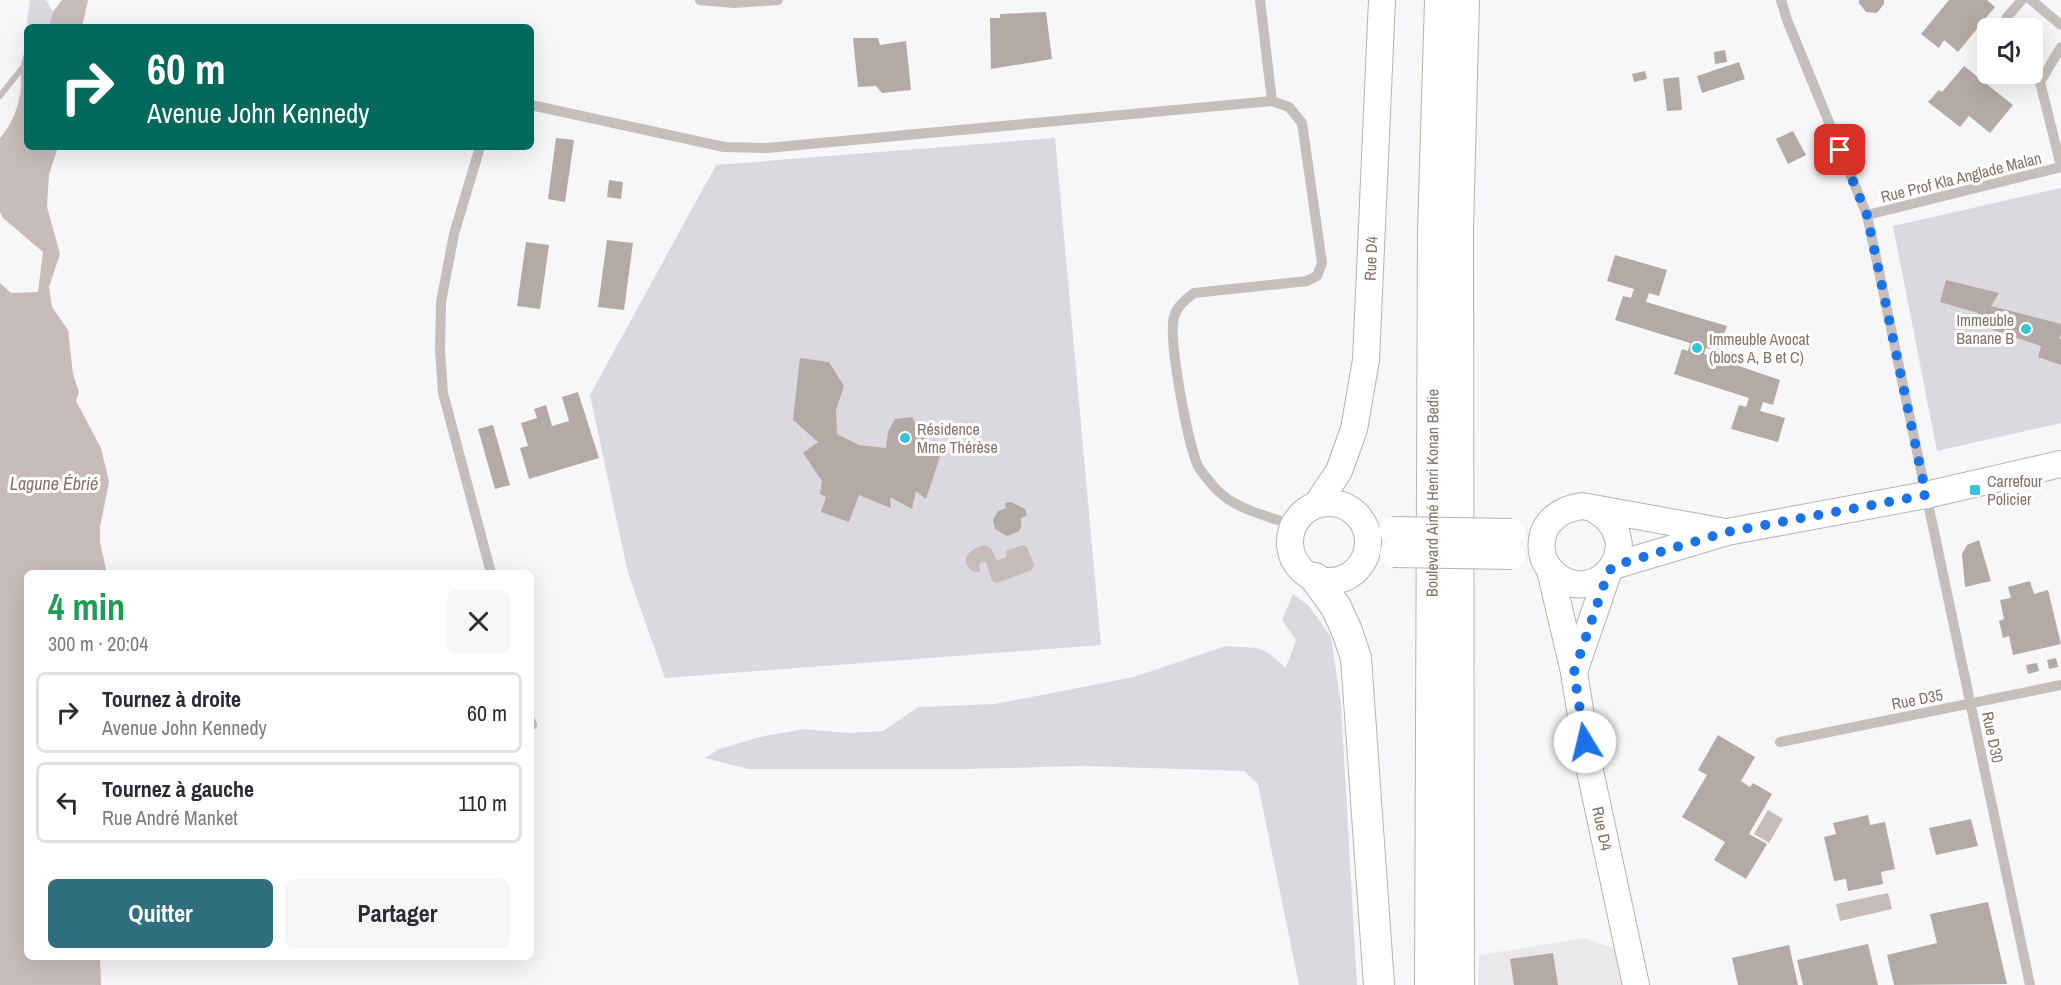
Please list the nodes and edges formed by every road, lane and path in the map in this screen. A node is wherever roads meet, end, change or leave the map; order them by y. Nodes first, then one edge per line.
1 (700, 0) edge
2 (778, 0) edge
3 (1260, 0) edge
4 (1382, 0) edge
5 (1440, 0) edge
6 (1464, 0) edge
7 (1782, 0) edge
8 (2022, 0) edge
9 (2031, 0) edge
10 (2007, 18) edge
11 (2061, 25) edge
12 (2061, 47) edge
13 (2043, 77) edge
14 (2040, 84) edge
15 (1272, 101) junction
16 (534, 106) edge
17 (479, 150) edge
18 (2061, 167) edge
19 (1867, 215) junction
20 (2061, 464) edge
21 (1926, 495) junction
22 (1317, 504) junction
23 (1594, 509) junction
24 (1363, 522) junction
25 (1548, 523) junction
26 (1293, 525) junction
27 (1727, 532) junction
28 (1393, 542) junction
29 (1512, 544) junction
30 (1362, 563) junction
31 (1548, 566) junction
32 (1610, 569) junction
33 (490, 570) edge
34 (1314, 578) junction
35 (1574, 672) junction
36 (2061, 685) edge
37 (1971, 704) junction
38 (1780, 742) dead end
39 (1379, 985) edge
40 (1430, 985) edge
41 (1459, 985) edge
42 (1636, 985) edge
43 (2030, 985) edge

1 - 2 street
3 - 15 street
4 - 22 main road, Rue D4
5 - 40 highway, Boulevard Aimé Henri Konan Bedie
6 - 41 highway, Boulevard Aimé Henri Konan Bedie
7 - 19 street, Rue D30
8 - 10 street
9 - 11 street
12 - 13 street
14 - 18 street
15 - 16 street
15 - 26 street
17 - 33 street
18 - 19 street, Rue Prof Kla Anglade Malan
19 - 21 street, Rue D30
20 - 21 main road
21 - 27 main road
21 - 37 street, Rue D30
22 - 24 main road
22 - 26 main road, Rue D4
23 - 25 main road
23 - 27 main road
23 - 32 main road
24 - 28 main road
24 - 30 main road
25 - 29 main road
25 - 31 main road
26 - 34 main road
27 - 32 main road
28 - 29 main road, bridge
28 - 30 main road
29 - 31 main road
30 - 34 main road
31 - 32 main road
31 - 35 main road, Rue D4
32 - 35 main road, Rue D4
34 - 39 highway
35 - 42 main road, Rue D4
36 - 37 street, Rue D35
37 - 38 street, Rue D35
37 - 43 street, Rue D30

